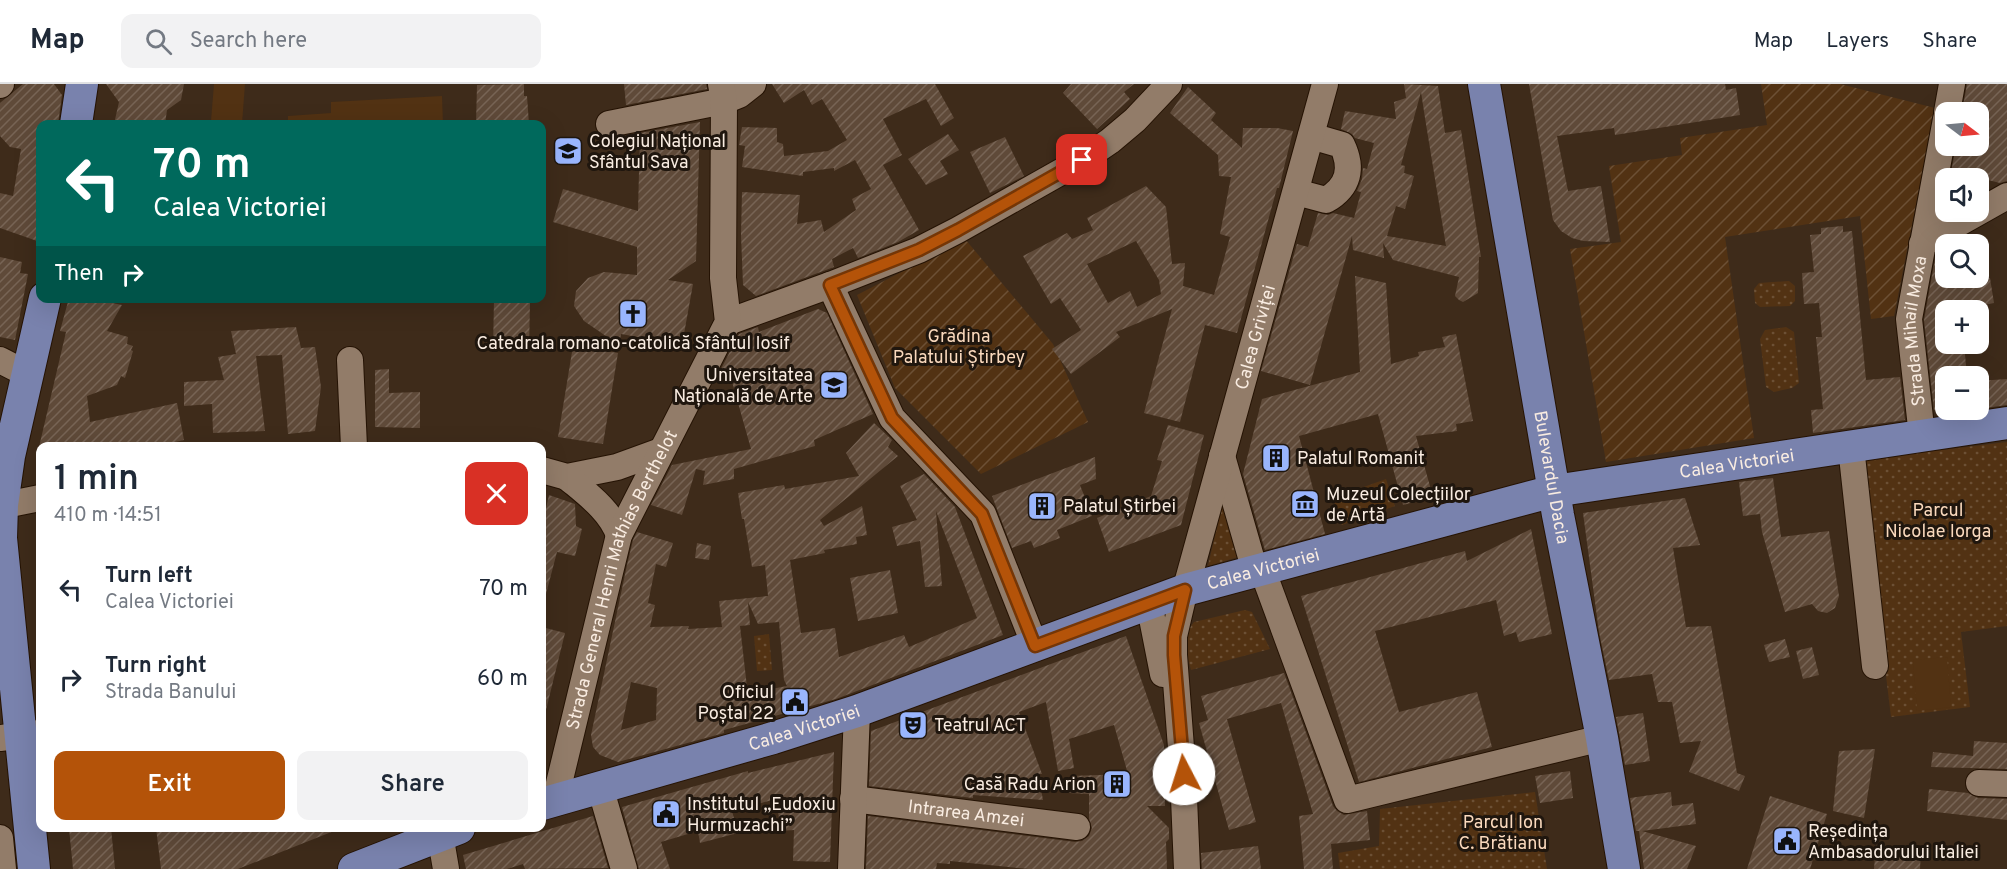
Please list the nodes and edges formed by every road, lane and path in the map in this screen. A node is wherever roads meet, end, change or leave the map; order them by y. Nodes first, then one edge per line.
1 (82, 84) edge
2 (753, 84) edge
3 (1169, 84) edge
4 (1484, 84) edge
5 (1952, 84) edge
6 (1325, 85) edge
7 (722, 93) edge
8 (1949, 102) edge
9 (77, 120) edge
10 (609, 124) dead end
11 (1311, 136) junction
12 (1939, 156) edge
13 (1296, 192) junction
14 (2007, 196) edge
15 (1922, 244) junction
16 (830, 285) junction
17 (44, 303) edge
18 (728, 322) junction
19 (0, 360) edge
20 (350, 360) dead end
21 (29, 375) junction
22 (2007, 423) edge
23 (1922, 436) junction
24 (354, 442) edge
25 (1851, 447) junction
26 (661, 450) junction
27 (1222, 456) junction
28 (546, 471) edge
29 (567, 477) junction
30 (1554, 491) junction
31 (36, 499) edge
32 (1, 505) edge
33 (619, 535) junction
34 (1258, 570) junction
35 (1185, 590) junction
36 (1149, 603) junction
37 (1035, 646) junction
38 (1875, 666) dead end
39 (857, 711) junction
40 (20, 735) edge
41 (1602, 738) junction
42 (1184, 774) junction
43 (1979, 783) dead end
44 (2007, 784) edge
45 (600, 787) junction
46 (854, 799) junction
47 (548, 802) edge
48 (1077, 827) dead end
49 (441, 832) edge
50 (446, 832) edge
51 (0, 838) edge
52 (3, 869) edge
53 (34, 869) edge
54 (354, 869) edge
55 (446, 869) edge
56 (624, 869) edge
57 (851, 869) edge
58 (1187, 869) edge
59 (1624, 869) edge

1 - 9 main road
2 - 7 street
3 - 16 street
4 - 30 main road, Bulevardul Dacia
5 - 8 street
6 - 11 street, Calea Griviței
7 - 10 street
7 - 18 street
11 - 13 street, Calea Griviței
11 - 13 street
12 - 15 street, Strada Mihail Moxa
13 - 27 street, Calea Griviței
14 - 15 street
15 - 23 street, Strada Mihail Moxa
16 - 18 street
16 - 37 street
17 - 21 main road
18 - 26 street, Strada General Henri Mathias Berthelot
19 - 21 street
20 - 24 street
21 - 32 main road
22 - 23 main road, Calea Victoriei
23 - 25 main road, Calea Victoriei
25 - 30 main road, Calea Victoriei
25 - 38 street
26 - 29 street
26 - 33 street, Strada General Henri Mathias Berthelot
27 - 34 street
27 - 35 street, Calea Griviței
28 - 29 street
29 - 33 street
30 - 34 main road, Calea Victoriei
30 - 41 main road, Bulevardul Dacia
31 - 32 street
32 - 40 main road
33 - 47 street, Strada General Henri Mathias Berthelot
34 - 35 main road, Calea Victoriei
34 - 41 street
35 - 36 main road, Calea Victoriei
35 - 42 street, Calea Griviței
36 - 37 main road, Calea Victoriei
36 - 42 street
37 - 39 main road, Calea Victoriei
39 - 45 main road, Calea Victoriei
39 - 46 street
40 - 53 main road
41 - 59 main road, Bulevardul Dacia
42 - 58 street
43 - 44 street
45 - 47 main road, Calea Victoriei
45 - 56 street
46 - 48 street, Intrarea Amzei
46 - 57 street
49 - 54 main road
50 - 55 street
51 - 52 street

